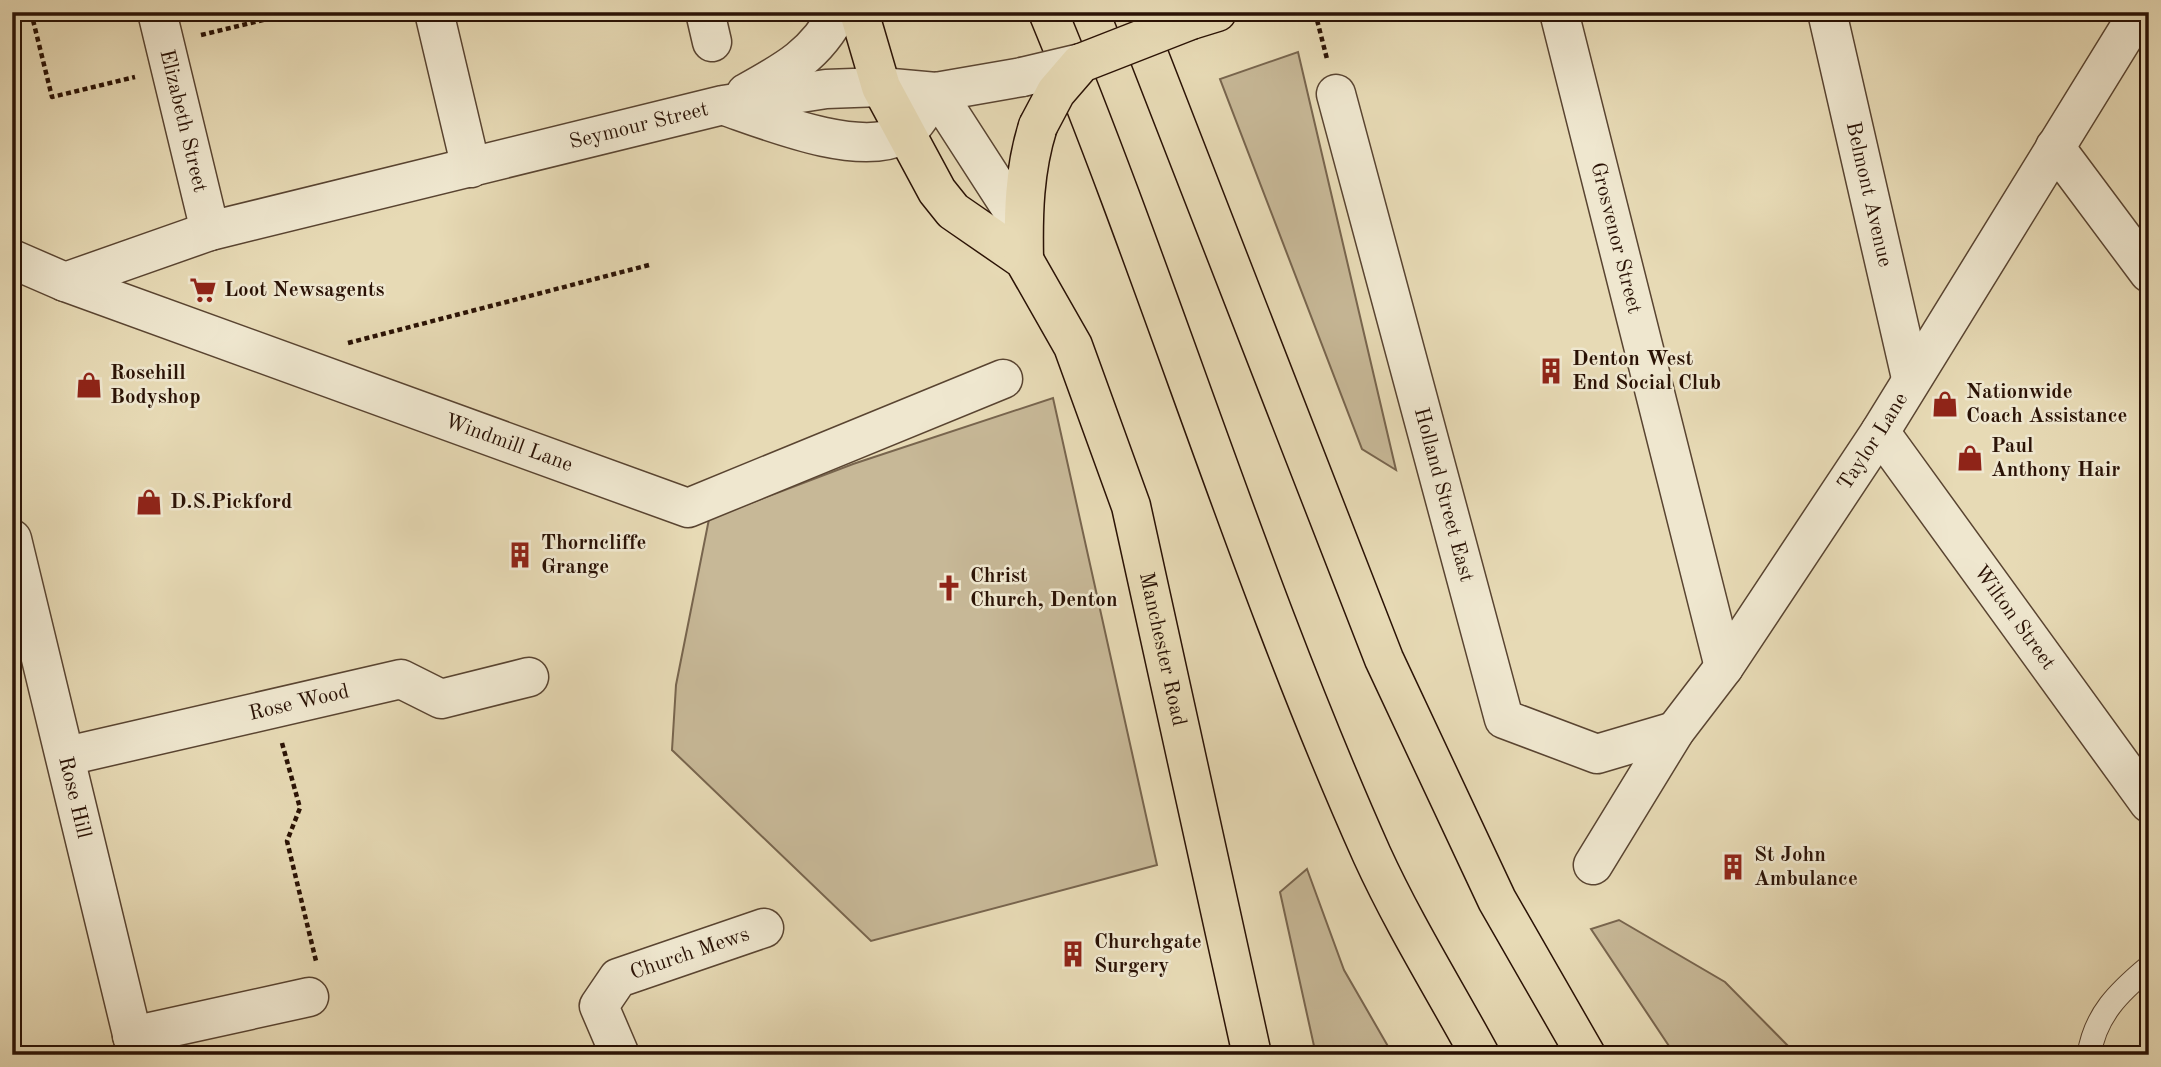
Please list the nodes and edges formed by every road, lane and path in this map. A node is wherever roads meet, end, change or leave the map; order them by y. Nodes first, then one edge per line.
1 (31, 12) edge
2 (296, 12) edge
3 (434, 12) edge
4 (838, 12) edge
5 (859, 12) edge
6 (1048, 12) edge
7 (1132, 12) edge
8 (1315, 12) edge
9 (1559, 12) edge
10 (1827, 12) edge
11 (2139, 12) edge
12 (1205, 16) edge
13 (164, 41) edge
14 (1081, 63) junction
15 (881, 87) junction
16 (936, 92) junction
17 (1336, 94) joint
18 (723, 105) junction
19 (904, 134) junction
20 (2055, 147) junction
21 (471, 168) junction
22 (210, 231) junction
23 (1024, 244) junction
24 (12, 259) edge
25 (649, 265) dead end
26 (2149, 273) edge
27 (65, 282) junction
28 (339, 345) dead end
29 (1911, 378) junction
30 (1003, 379) dead end
31 (1880, 432) junction
32 (12, 539) edge
33 (1724, 667) junction
34 (529, 677) dead end
35 (273, 709) junction
36 (1675, 731) junction
37 (67, 757) junction
38 (2146, 793) edge
39 (1593, 865) dead end
40 (764, 928) dead end
41 (2149, 967) edge
42 (309, 997) joint
43 (134, 1046) edge
44 (620, 1055) edge
45 (1252, 1055) edge
46 (1480, 1055) edge
47 (1586, 1055) edge
48 (2089, 1055) edge

1 - 13 path
2 - 13 path
3 - 21 street
4 - 18 street
5 - 15 main road, Manchester Road
6 - 46 main road
7 - 47 main road
8 - 17 path
9 - 33 street, Grosvenor Street
10 - 29 street, Belmont Avenue
11 - 20 street, Taylor Lane
12 - 14 main road, Seymour Street, bridge
13 - 22 street, Elizabeth Street
14 - 16 street, Seymour Street, bridge
14 - 23 main road, bridge
15 - 16 street, Seymour Street
15 - 18 street, Seymour Street
15 - 19 main road, Manchester Road
16 - 19 street
16 - 23 street, Manchester Road
17 - 36 street, Holland Street East
18 - 19 street
18 - 21 street, Seymour Street
19 - 23 main road, Manchester Road
20 - 26 street
20 - 29 street, Taylor Lane
21 - 22 street, Seymour Street
22 - 27 street, Seymour Street
23 - 45 main road, Manchester Road
24 - 27 street, Windmill Lane
25 - 28 path
27 - 30 street, Windmill Lane
29 - 31 street, Taylor Lane
31 - 33 street, Taylor Lane
31 - 38 street, Wilton Street
32 - 37 street, Rose Hill
33 - 36 street, Taylor Lane
34 - 35 street, Rose Wood
35 - 37 street, Rose Wood
35 - 42 path
36 - 39 street, Taylor Lane
37 - 43 street, Rose Hill
40 - 44 street, Church Mews
41 - 48 lane
42 - 43 street

